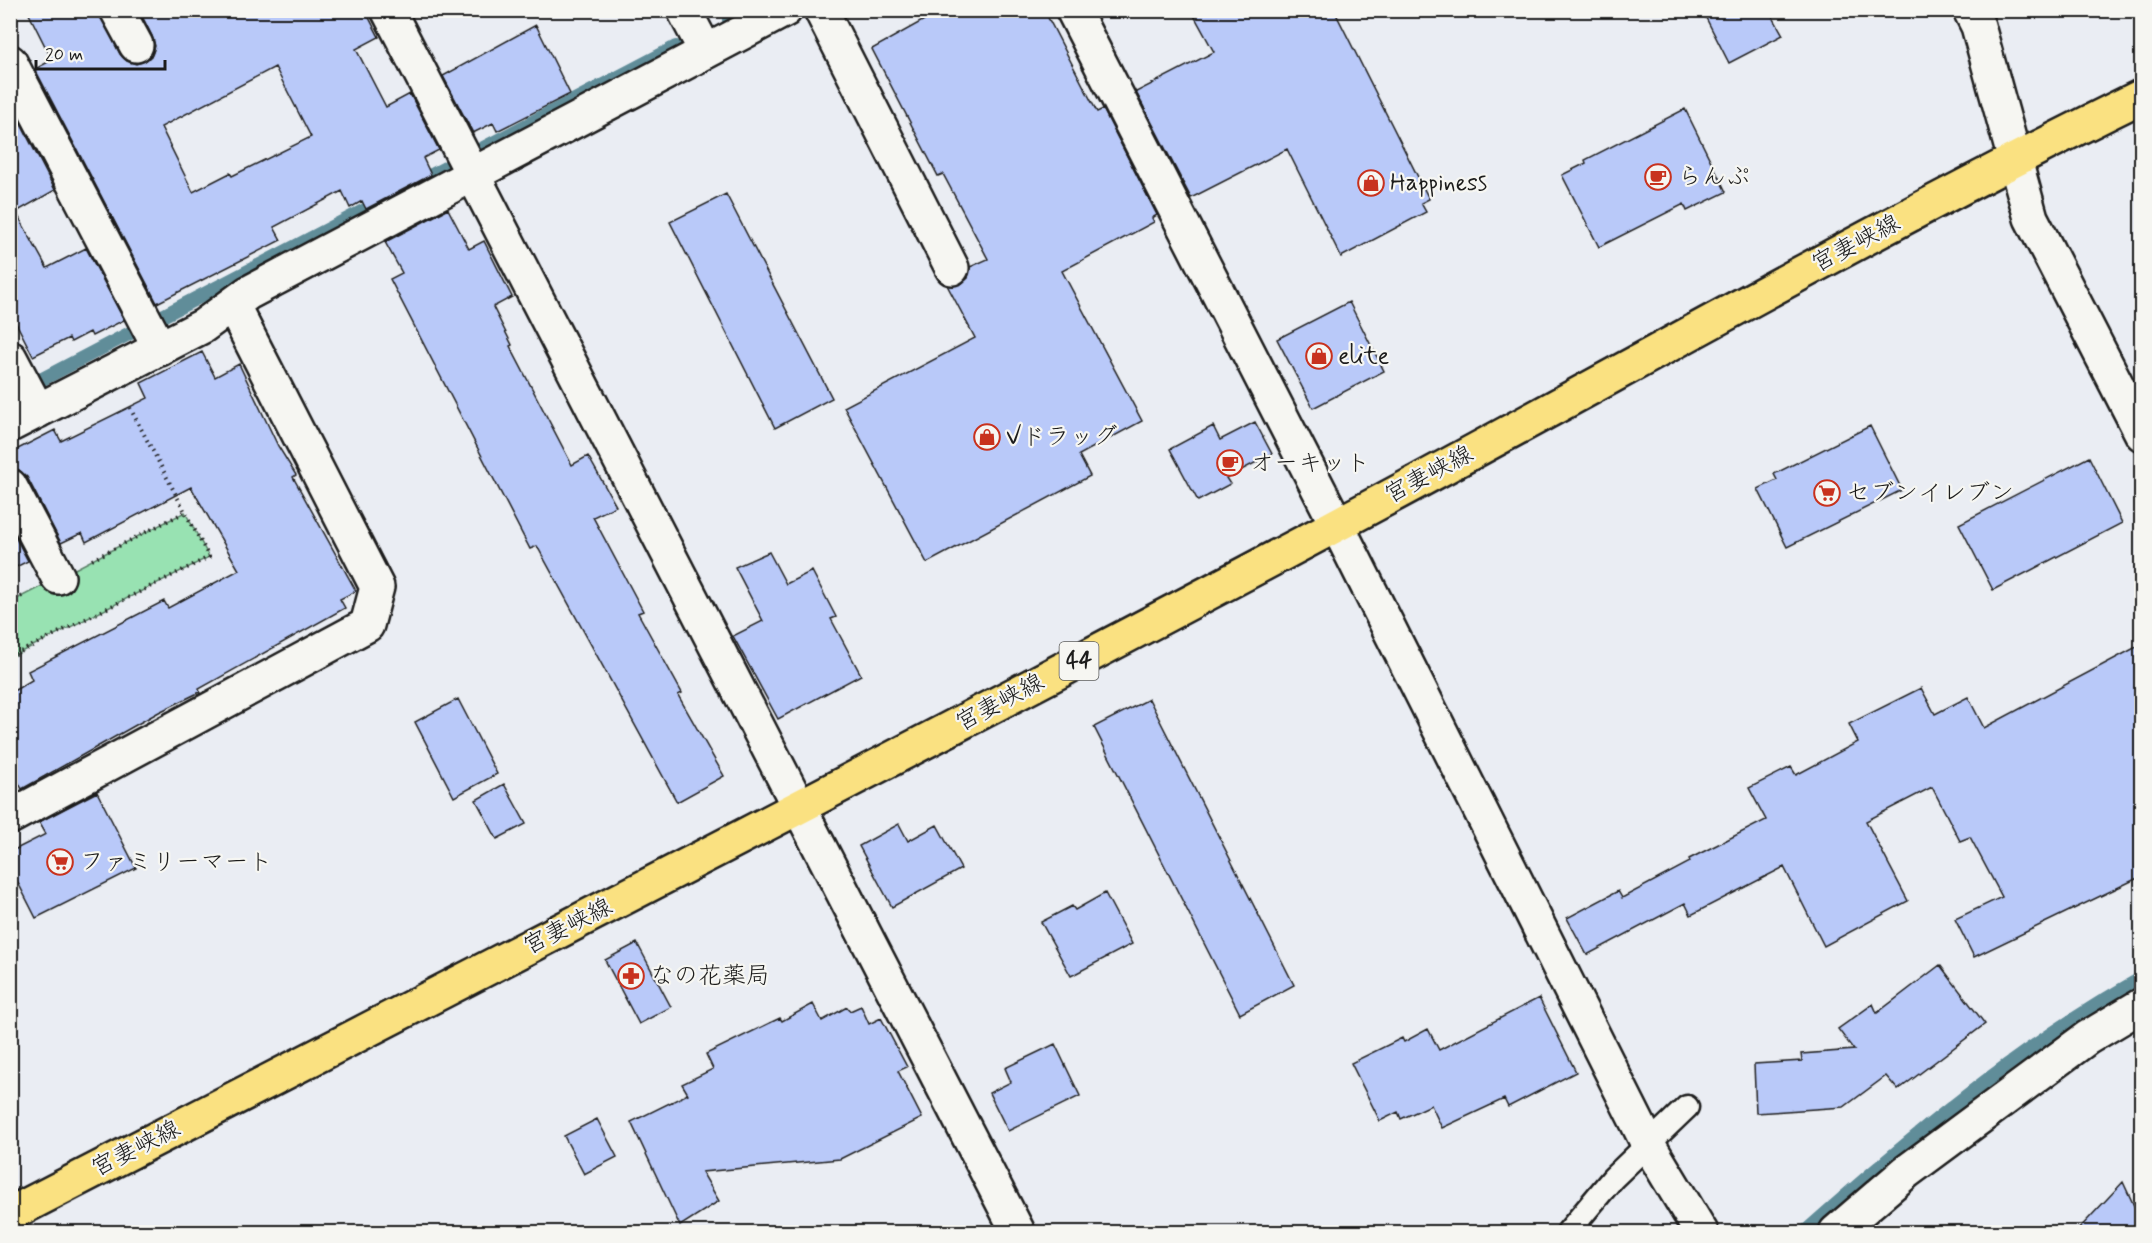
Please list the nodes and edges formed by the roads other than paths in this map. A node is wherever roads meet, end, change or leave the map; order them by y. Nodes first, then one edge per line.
1 (117, 10) edge
2 (388, 10) edge
3 (684, 10) edge
4 (785, 10) edge
5 (821, 10) edge
6 (1073, 10) edge
7 (1970, 10) edge
8 (136, 45) dead end
9 (705, 50) junction
10 (10, 62) edge
11 (2142, 96) edge
12 (2016, 158) junction
13 (466, 164) junction
14 (952, 268) dead end
15 (233, 306) junction
16 (157, 344) junction
17 (14, 365) edge
18 (28, 413) edge
19 (2142, 434) edge
20 (10, 486) edge
21 (1337, 525) junction
22 (58, 577) road end
23 (799, 808) junction
24 (10, 817) edge
25 (2142, 1005) edge
26 (1687, 1107) dead end
27 (1648, 1144) junction
28 (10, 1214) edge
29 (1018, 1233) edge
30 (1568, 1233) edge
31 (1701, 1233) edge
32 (1836, 1233) edge

1 - 8 street
2 - 13 street
3 - 9 street
4 - 9 street
5 - 14 street
6 - 21 street
7 - 12 street
9 - 13 street
10 - 16 street
11 - 12 main road, 宮妻峡線 / 44
12 - 19 street
12 - 21 main road, 宮妻峡線 / 44
13 - 15 street
13 - 23 street
15 - 16 street
15 - 24 street
16 - 18 street
17 - 18 street
20 - 22 street
21 - 23 main road, 宮妻峡線 / 44
21 - 27 street
23 - 28 main road, 宮妻峡線 / 44
23 - 29 street
25 - 32 street
26 - 27 lane
27 - 30 lane
27 - 31 street

